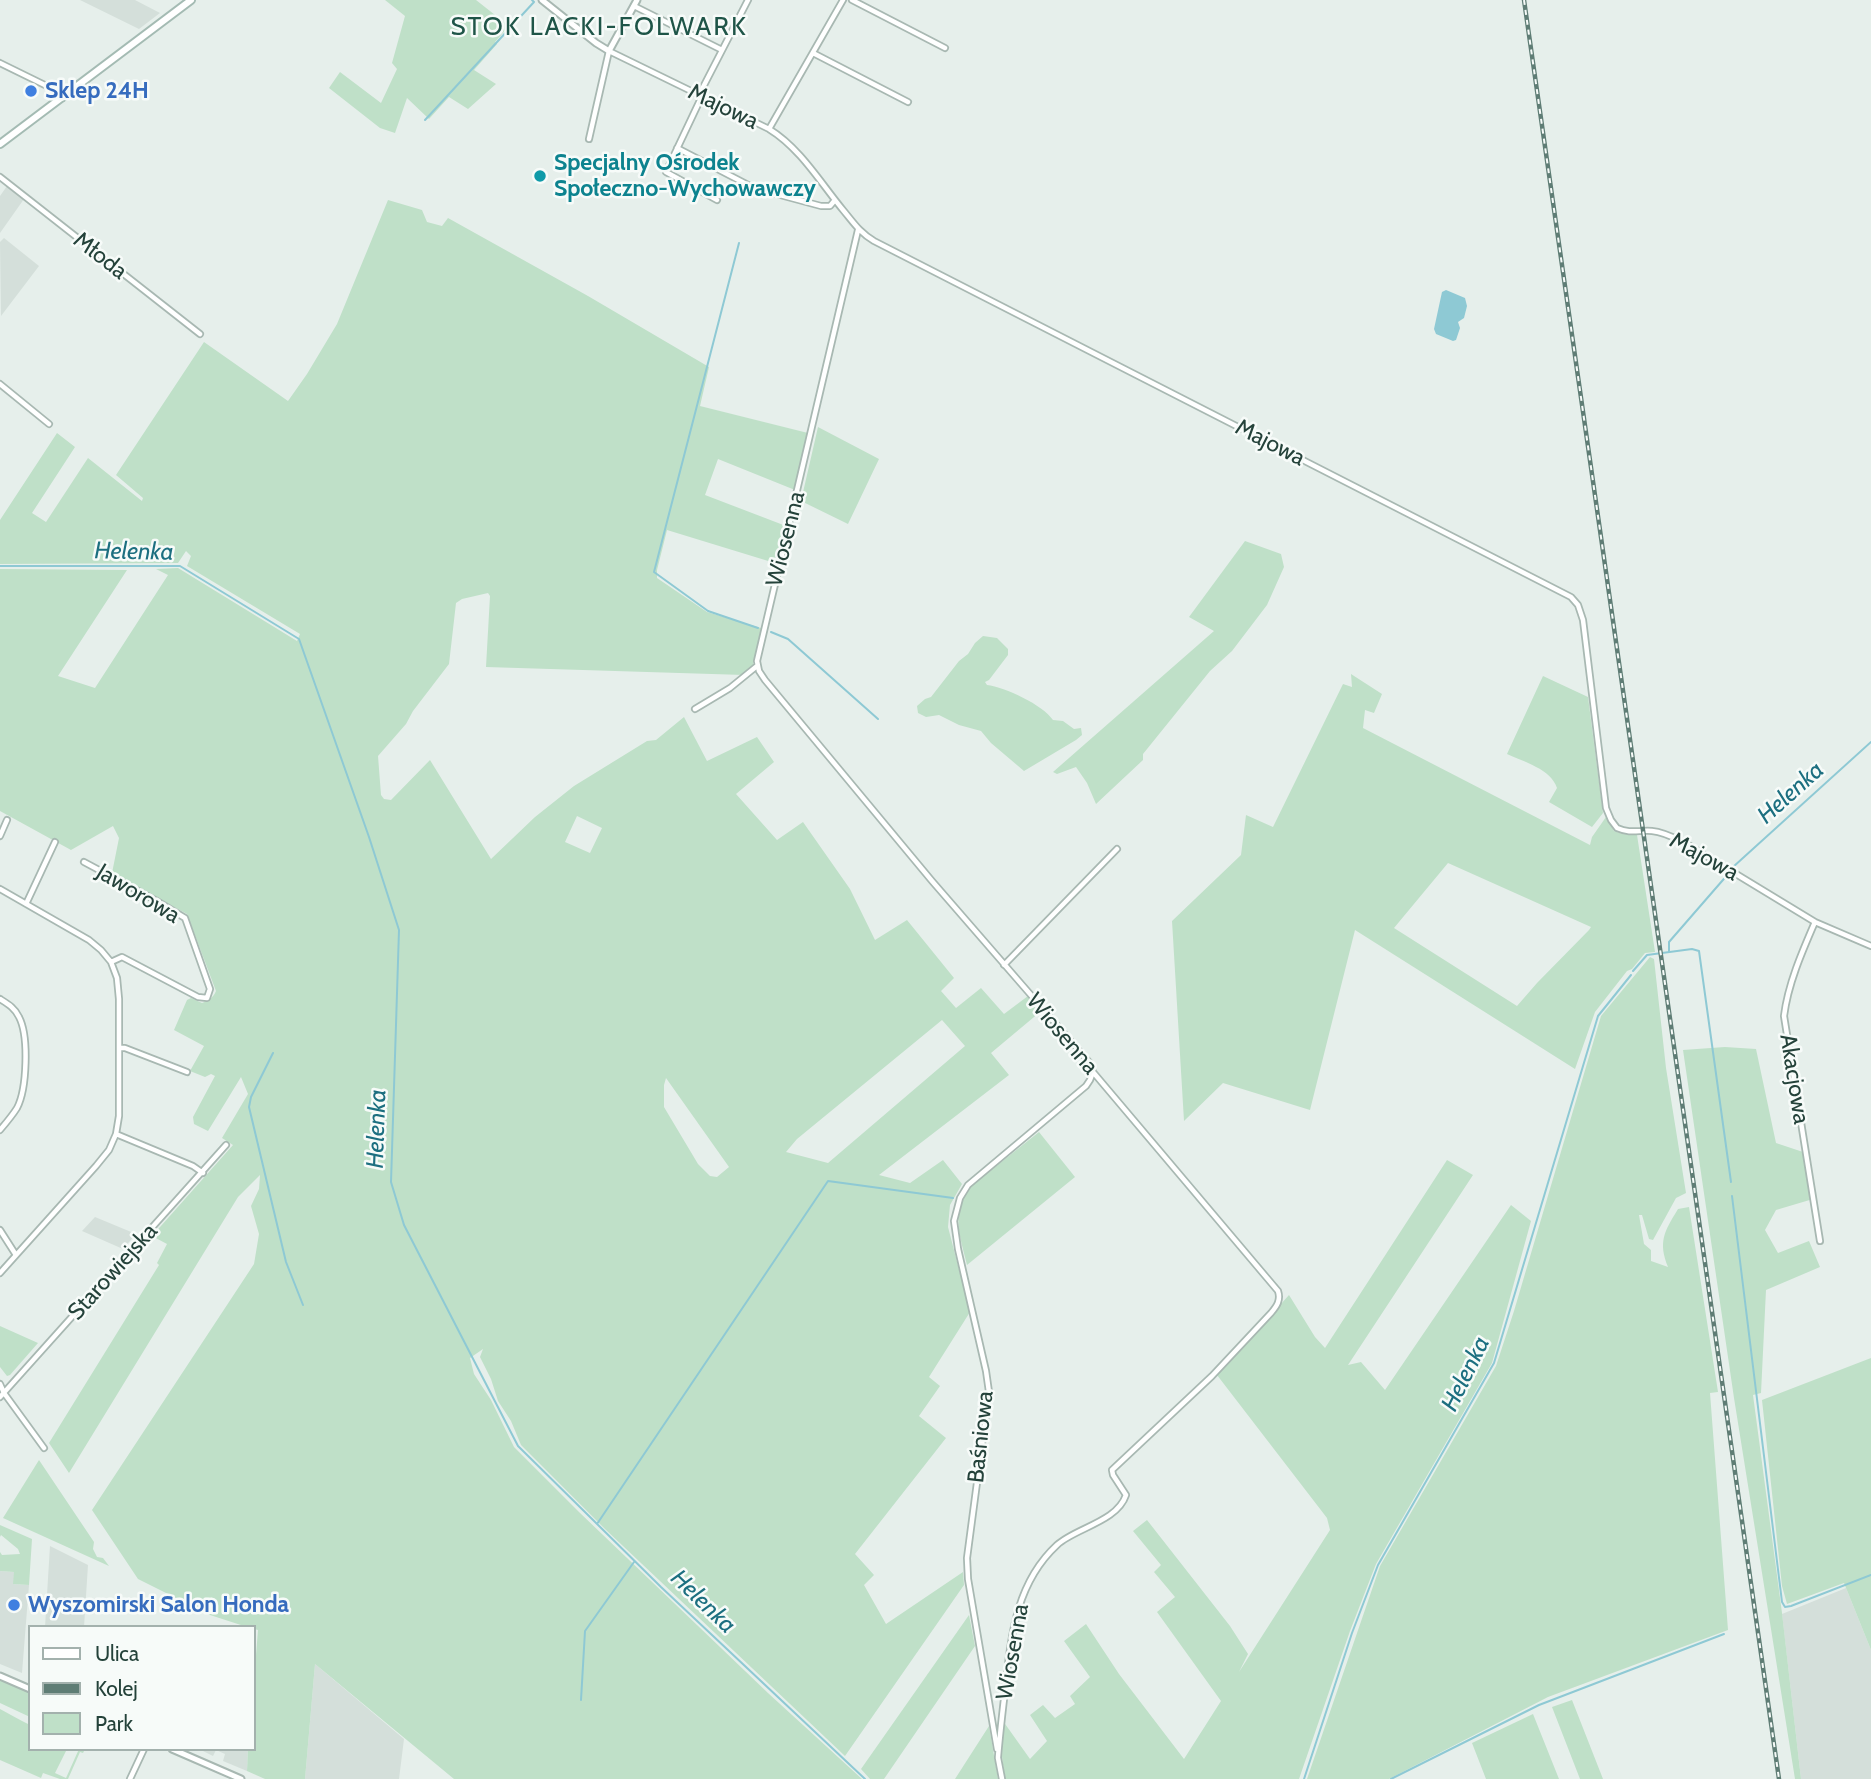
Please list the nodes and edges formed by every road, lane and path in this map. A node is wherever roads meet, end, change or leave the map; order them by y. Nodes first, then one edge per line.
1 (191, 0) edge
2 (542, 0) edge
3 (748, 0) edge
4 (843, 0) edge
5 (852, 0) edge
6 (636, 3) edge
7 (945, 48) dead end
8 (722, 50) junction
9 (610, 51) junction
10 (813, 53) junction
11 (0, 63) edge
12 (700, 96) junction
13 (63, 98) junction
14 (908, 102) dead end
15 (769, 129) junction
16 (589, 139) dead end
17 (0, 144) edge
18 (677, 148) junction
19 (0, 177) edge
20 (717, 200) dead end
21 (835, 200) junction
22 (858, 230) junction
23 (200, 334) dead end
24 (0, 384) edge
25 (49, 424) dead end
26 (758, 665) junction
27 (695, 709) dead end
28 (7, 820) dead end
29 (0, 836) edge
30 (55, 842) dead end
31 (1117, 849) dead end
32 (84, 862) dead end
33 (0, 889) edge
34 (26, 904) junction
35 (1815, 922) junction
36 (1871, 946) edge
37 (111, 962) junction
38 (1004, 965) junction
39 (0, 999) edge
40 (119, 1048) junction
41 (187, 1072) dead end
42 (1093, 1072) junction
43 (0, 1130) edge
44 (116, 1134) junction
45 (226, 1145) dead end
46 (202, 1173) junction
47 (0, 1230) edge
48 (1820, 1241) dead end
49 (16, 1255) junction
50 (0, 1273) edge
51 (0, 1384) edge
52 (2, 1395) edge
53 (44, 1448) dead end
54 (0, 1676) edge
55 (28, 1688) edge
56 (143, 1751) edge
57 (177, 1751) edge
58 (998, 1758) junction
59 (130, 1779) edge
60 (241, 1779) edge
61 (1002, 1779) edge

1 - 13 main road
2 - 9 street, Majowa
3 - 8 street
4 - 10 street
5 - 7 street
6 - 8 street
6 - 9 street
8 - 12 street
9 - 12 street, Majowa
9 - 16 street
10 - 14 street
10 - 15 street
11 - 13 street
12 - 15 street, Majowa
12 - 18 street
13 - 17 main road
15 - 21 street, Majowa
18 - 20 street
18 - 21 street
19 - 23 street, Młoda
21 - 22 street, Majowa
22 - 26 street, Wiosenna
22 - 35 street, Majowa
24 - 25 street
26 - 27 street
26 - 38 street, Wiosenna
28 - 29 street
30 - 34 street
31 - 38 street
32 - 37 street, Jaworowa
33 - 34 street
34 - 37 street
35 - 36 street, Majowa
35 - 48 street, Akacjowa
37 - 40 street
38 - 42 street, Wiosenna
39 - 43 street
40 - 41 street
40 - 44 street
42 - 58 street, Baśniowa
42 - 58 street, Wiosenna
44 - 46 street
44 - 49 street
45 - 46 street, Starowiejska
46 - 52 street, Starowiejska
47 - 49 street
49 - 50 street
51 - 52 street
52 - 53 street
54 - 55 street
56 - 59 street
57 - 60 street
58 - 61 street, Baśniowa

